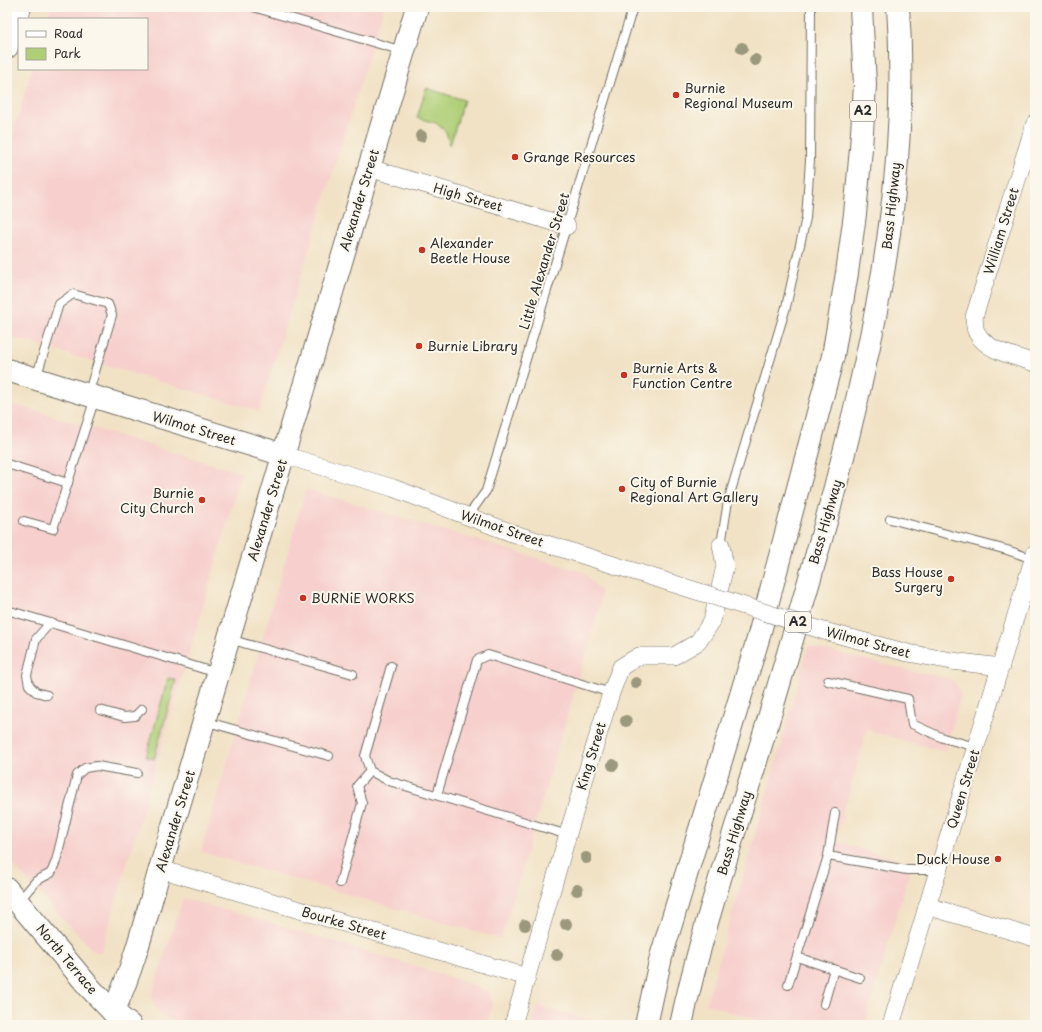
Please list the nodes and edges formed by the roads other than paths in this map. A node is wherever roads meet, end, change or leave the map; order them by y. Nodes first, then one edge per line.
1 (20, 7) edge
2 (253, 7) edge
3 (417, 7) edge
4 (633, 7) edge
5 (811, 7) edge
6 (861, 7) edge
7 (898, 7) edge
8 (7, 47) edge
9 (404, 51) junction
10 (1035, 123) edge
11 (369, 168) junction
12 (567, 226) junction
13 (1035, 362) edge
14 (7, 370) edge
15 (36, 379) junction
16 (92, 396) junction
17 (284, 455) junction
18 (7, 464) edge
19 (68, 483) junction
20 (468, 516) junction
21 (890, 519) dead end
22 (24, 521) dead end
23 (721, 544) joint
24 (1034, 556) edge
25 (7, 610) edge
26 (50, 622) junction
27 (229, 639) junction
28 (391, 666) dead end
29 (1001, 667) junction
30 (219, 674) junction
31 (353, 674) dead end
32 (828, 681) dead end
33 (611, 693) junction
34 (47, 695) dead end
35 (142, 709) dead end
36 (100, 710) dead end
37 (204, 721) junction
38 (976, 747) junction
39 (328, 756) dead end
40 (370, 771) junction
41 (137, 773) dead end
42 (437, 795) junction
43 (835, 813) dead end
44 (568, 835) junction
45 (828, 856) junction
46 (160, 869) junction
47 (938, 870) junction
48 (340, 883) dead end
49 (13, 895) edge
50 (927, 906) junction
51 (1035, 938) edge
52 (797, 957) junction
53 (834, 969) junction
54 (527, 977) junction
55 (860, 978) dead end
56 (788, 985) dead end
57 (824, 1004) dead end
58 (113, 1012) junction
59 (130, 1025) edge
60 (513, 1025) edge
61 (646, 1025) edge
62 (681, 1025) edge
63 (891, 1025) edge

1 - 8 main road
2 - 9 lane
3 - 9 main road, Alexander Street
4 - 12 lane, Little Alexander Street
5 - 23 lane
6 - 61 main road, A2
7 - 62 main road, Bass Highway / A2
9 - 11 main road, Alexander Street
10 - 13 street, William Street
11 - 12 street, High Street
11 - 17 main road, Alexander Street
12 - 20 lane, Little Alexander Street
14 - 15 main road, Wilmot Street
15 - 16 main road, Wilmot Street
15 - 16 lane
16 - 17 main road, Wilmot Street
16 - 19 lane
17 - 20 street, Wilmot Street
17 - 27 main road, Alexander Street
18 - 19 lane
19 - 22 lane
20 - 29 street, Wilmot Street, bridge
21 - 24 lane
23 - 33 street, King Street
24 - 29 street, Queen Street
25 - 26 lane
26 - 30 lane
26 - 34 lane
27 - 30 main road, Alexander Street
27 - 31 lane
28 - 40 lane
29 - 38 street, Queen Street
30 - 37 main road, Alexander Street
32 - 38 lane
33 - 42 lane
33 - 44 street, King Street
35 - 36 lane
37 - 39 lane
37 - 46 main road, Alexander Street
38 - 47 street, Queen Street
40 - 42 lane
40 - 48 lane
41 - 49 lane
42 - 44 lane
43 - 45 lane
44 - 54 street, King Street
45 - 47 lane
45 - 52 lane
46 - 54 street, Bourke Street
46 - 58 main road, Alexander Street
47 - 50 street, Queen Street
49 - 58 main road, North Terrace
50 - 51 street
50 - 63 street, Queen Street
52 - 53 lane
52 - 56 lane
53 - 55 lane
53 - 57 lane
54 - 60 street, King Street
58 - 59 main road, North Terrace

